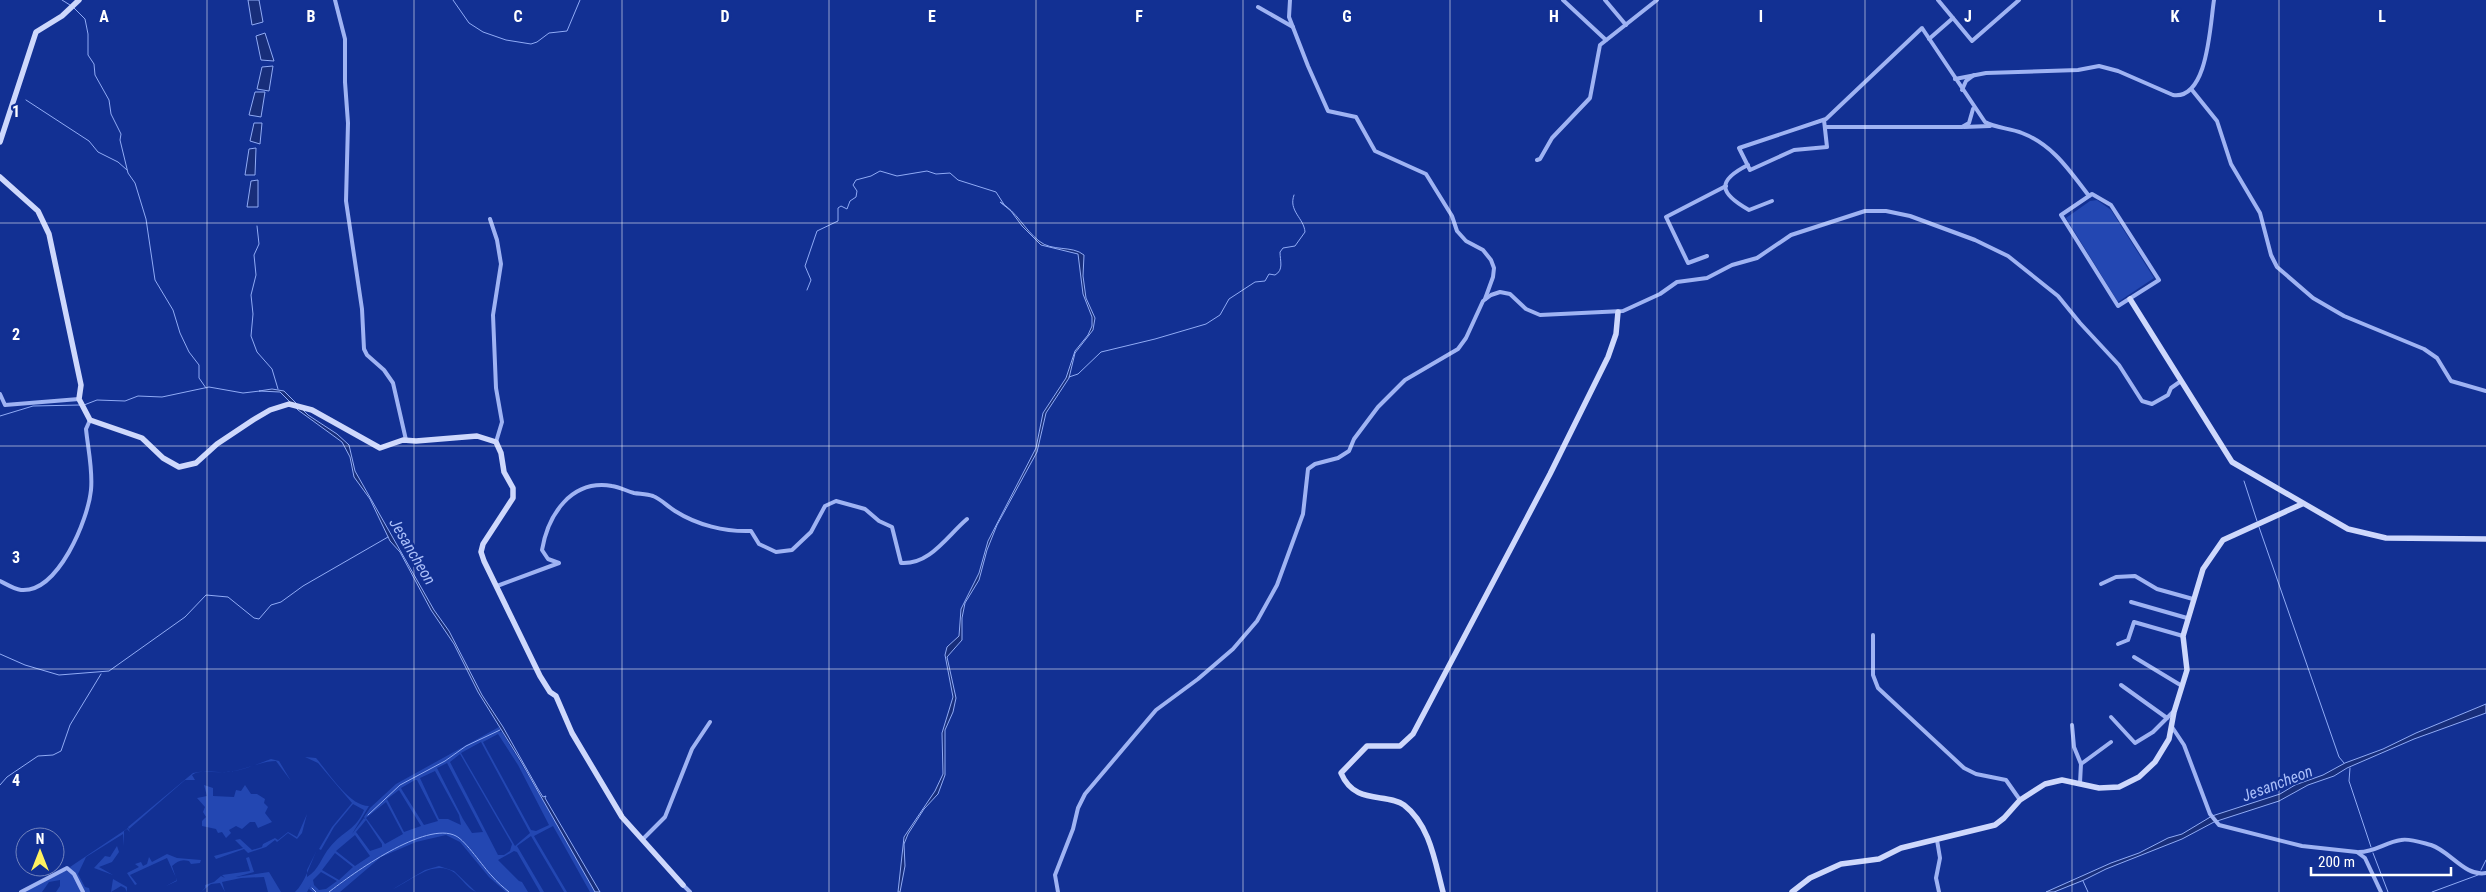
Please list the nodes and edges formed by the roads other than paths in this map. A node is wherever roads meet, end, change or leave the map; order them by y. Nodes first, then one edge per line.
1 (79, 0) edge
2 (335, 0) edge
3 (1290, 0) edge
4 (1563, 0) edge
5 (1605, 0) edge
6 (1657, 0) edge
7 (1938, 0) edge
8 (2019, 0) edge
9 (2214, 0) edge
10 (1258, 7) dead end
11 (1953, 18) junction
12 (1626, 25) junction
13 (1295, 27) junction
14 (1928, 39) junction
15 (1606, 40) junction
16 (1974, 75) junction
17 (1955, 79) junction
18 (1962, 90) junction
19 (2192, 90) junction
20 (1973, 107) junction
21 (1824, 120) junction
22 (1995, 126) junction
23 (1824, 127) junction
24 (1962, 127) junction
25 (0, 142) edge
26 (1537, 160) dead end
27 (1748, 165) junction
28 (0, 177) edge
29 (1726, 186) junction
30 (2089, 196) junction
31 (1772, 201) dead end
32 (490, 219) dead end
33 (1707, 256) dead end
34 (1485, 299) junction
35 (2130, 299) junction
36 (1618, 312) junction
37 (2181, 381) junction
38 (2486, 391) edge
39 (0, 394) edge
40 (79, 399) junction
41 (90, 420) junction
42 (406, 440) junction
43 (496, 442) junction
44 (2302, 504) junction
45 (967, 519) dead end
46 (2486, 539) edge
47 (0, 581) edge
48 (2101, 584) dead end
49 (497, 586) junction
50 (2193, 599) junction
51 (2131, 602) dead end
52 (2187, 618) junction
53 (1872, 634) dead end
54 (2183, 636) junction
55 (2118, 644) dead end
56 (2134, 657) dead end
57 (2121, 685) dead end
58 (2182, 686) junction
59 (2174, 712) junction
60 (2111, 717) dead end
61 (2167, 718) junction
62 (710, 722) dead end
63 (2072, 725) dead end
64 (2172, 727) junction
65 (2111, 742) dead end
66 (2081, 764) junction
67 (2080, 783) junction
68 (2020, 800) junction
69 (643, 839) junction
70 (1936, 840) junction
71 (2357, 852) junction
72 (2486, 873) edge
73 (683, 885) junction
74 (21, 892) edge
75 (83, 892) edge
76 (683, 892) edge
77 (690, 892) edge
78 (1058, 892) edge
79 (1443, 892) edge
80 (1792, 892) edge
81 (1939, 892) edge
82 (2381, 892) edge

1 - 25 street
2 - 42 street
3 - 13 street
4 - 15 street
5 - 12 street
6 - 12 street
7 - 11 street
8 - 11 street
9 - 19 street
10 - 13 street
11 - 14 street
12 - 15 street
13 - 34 street
14 - 17 street
14 - 21 street
15 - 26 street
16 - 17 street
16 - 18 street
16 - 19 street
17 - 18 street
18 - 20 street
19 - 38 street
20 - 22 street
20 - 24 street
21 - 23 street
21 - 27 street
22 - 24 street
22 - 30 street
23 - 24 street
23 - 27 street
27 - 29 street
28 - 40 street
29 - 31 street
29 - 33 street
30 - 35 street
30 - 35 street
32 - 43 street
34 - 36 street
34 - 78 street
35 - 37 street
36 - 37 street
36 - 79 street
37 - 44 street
39 - 40 street
40 - 41 street
41 - 42 street
41 - 47 street
42 - 43 street
43 - 49 street
44 - 46 street
44 - 50 street
45 - 49 street
48 - 50 street
49 - 69 street
50 - 52 street
51 - 52 street
52 - 54 street
53 - 68 street
54 - 55 street
54 - 58 street
56 - 58 street
57 - 61 street
58 - 59 street
59 - 61 street
59 - 64 street
60 - 61 street
62 - 69 street
63 - 66 street
64 - 67 street
64 - 71 street
65 - 66 street
66 - 67 street
67 - 68 street
68 - 70 street
69 - 73 street
70 - 80 street
70 - 81 street
71 - 72 street
71 - 82 street
73 - 76 street
73 - 77 street
74 - 75 street

